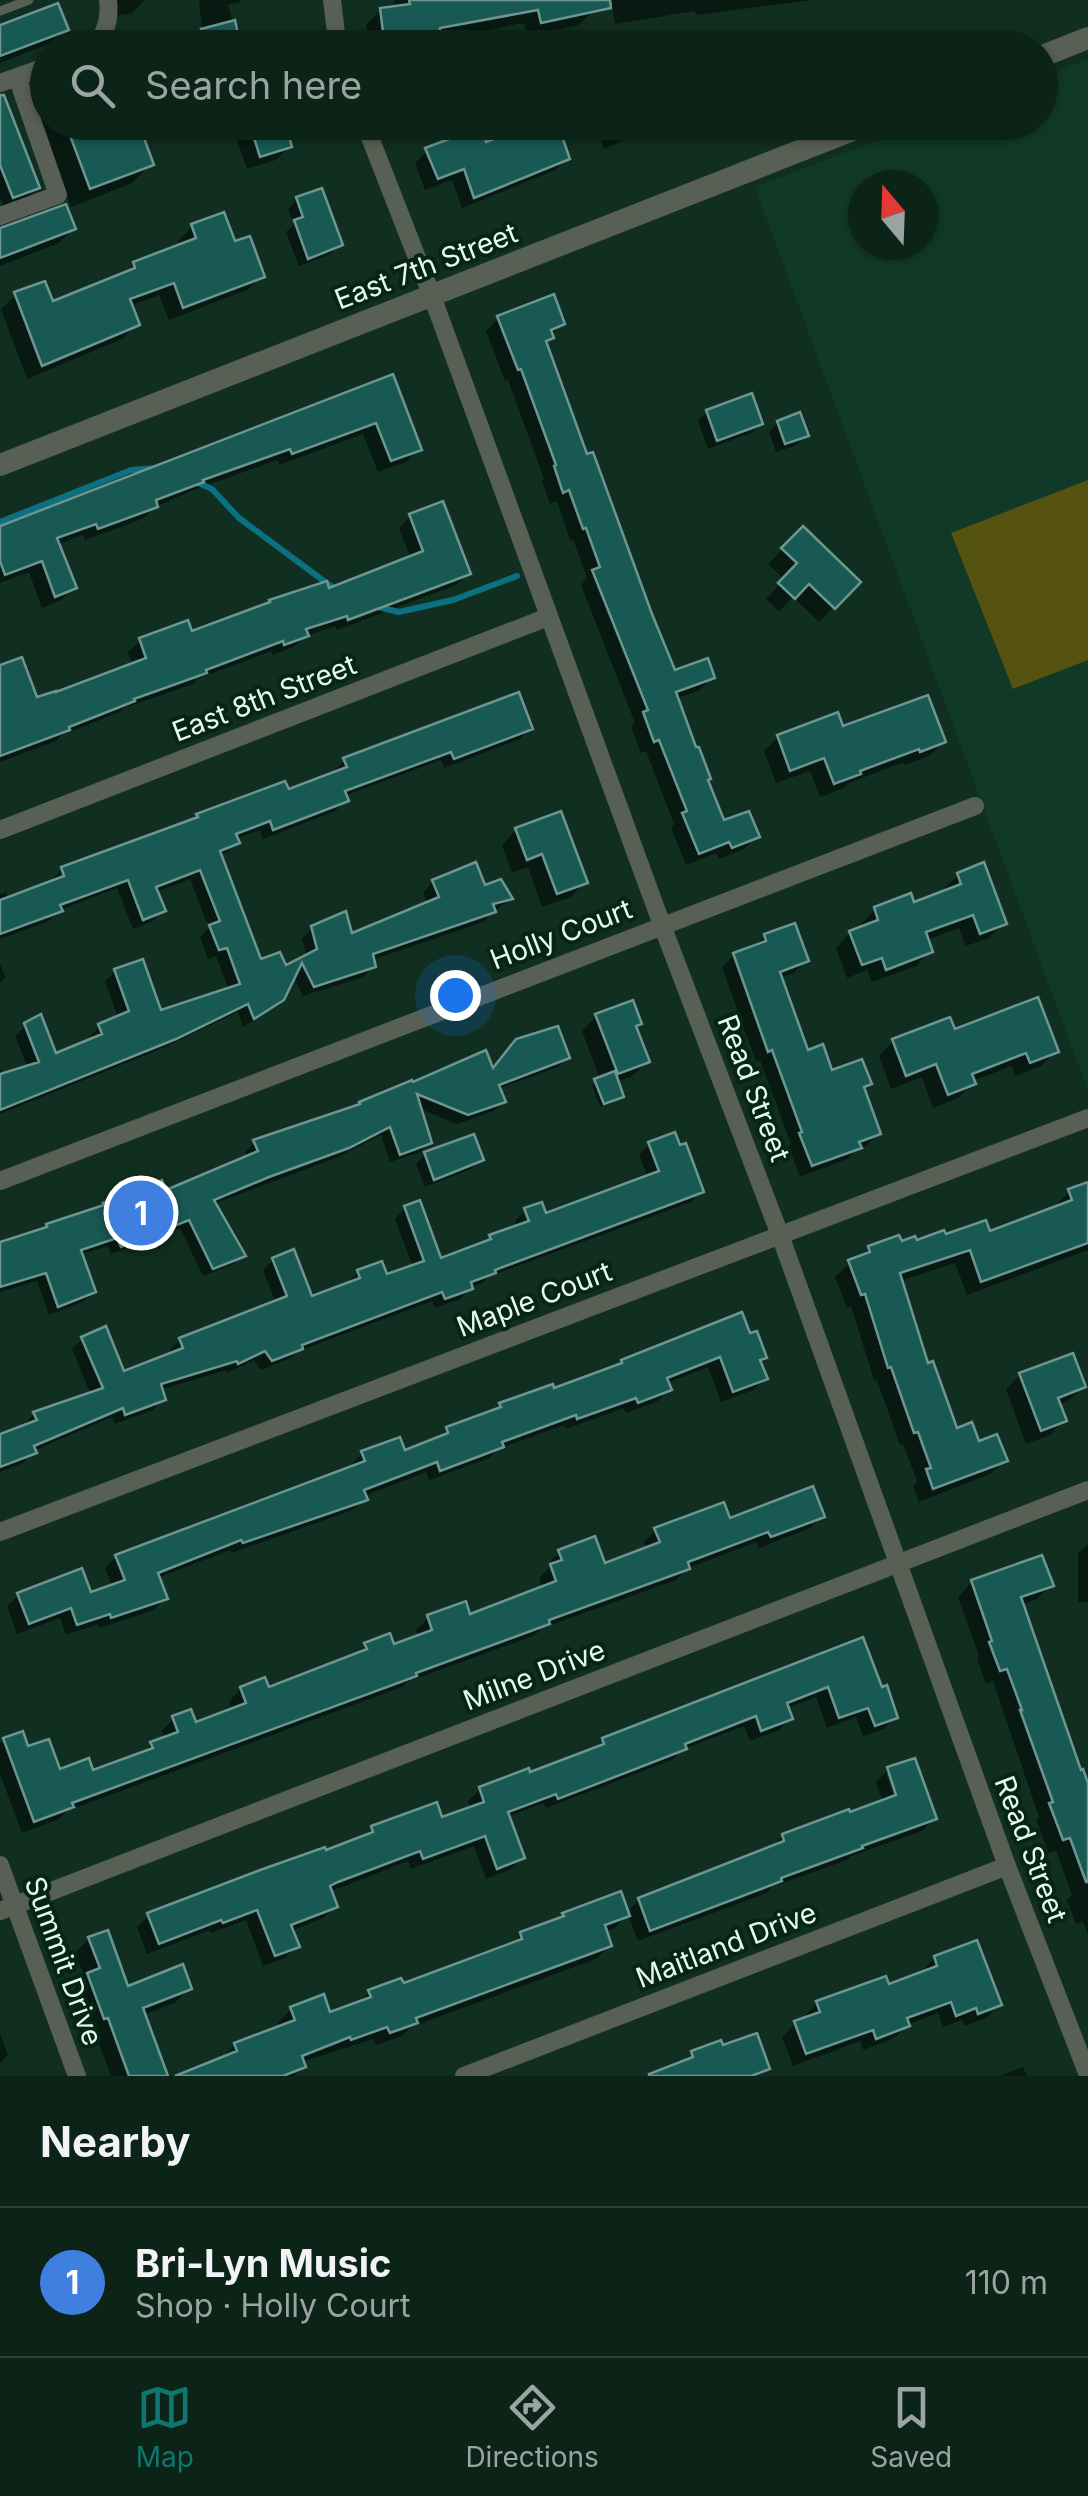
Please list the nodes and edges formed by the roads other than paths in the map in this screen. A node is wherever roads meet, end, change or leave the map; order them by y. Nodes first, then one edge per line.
1 (29, 0) edge
2 (108, 0) edge
3 (332, 0) edge
4 (0, 11) edge
5 (104, 30) edge
6 (337, 30) edge
7 (1088, 38) edge
8 (1058, 50) edge
9 (8, 80) edge
10 (30, 131) edge
11 (34, 140) edge
12 (371, 140) edge
13 (827, 140) edge
14 (0, 216) edge
15 (432, 296) junction
16 (0, 465) edge
17 (548, 617) junction
18 (975, 806) dead end
19 (0, 830) edge
20 (662, 924) junction
21 (1088, 1118) edge
22 (0, 1181) edge
23 (780, 1235) junction
24 (1088, 1490) edge
25 (0, 1532) edge
26 (897, 1564) junction
27 (0, 1865) edge
28 (1007, 1866) junction
29 (7, 1908) edge
30 (77, 2076) edge
31 (464, 2076) edge
32 (1088, 2076) edge

1 - 4 lane
2 - 5 street
3 - 6 street
7 - 8 street
9 - 10 street
11 - 14 street
12 - 15 street, Read Street
13 - 15 street, East 7th Street
15 - 16 street, East 7th Street
15 - 17 street, Read Street
17 - 19 street, East 8th Street
17 - 20 street, Read Street
18 - 20 street, Holly Court
20 - 22 street, Holly Court
20 - 23 street, Read Street
21 - 23 street, Maple Court
23 - 25 street, Maple Court
23 - 26 street, Read Street
24 - 26 street, Milne Drive
26 - 28 street, Read Street
26 - 29 street, Milne Drive
27 - 29 street, Summit Drive
28 - 31 street, Maitland Drive
28 - 32 street, Read Street
29 - 30 street, Summit Drive

